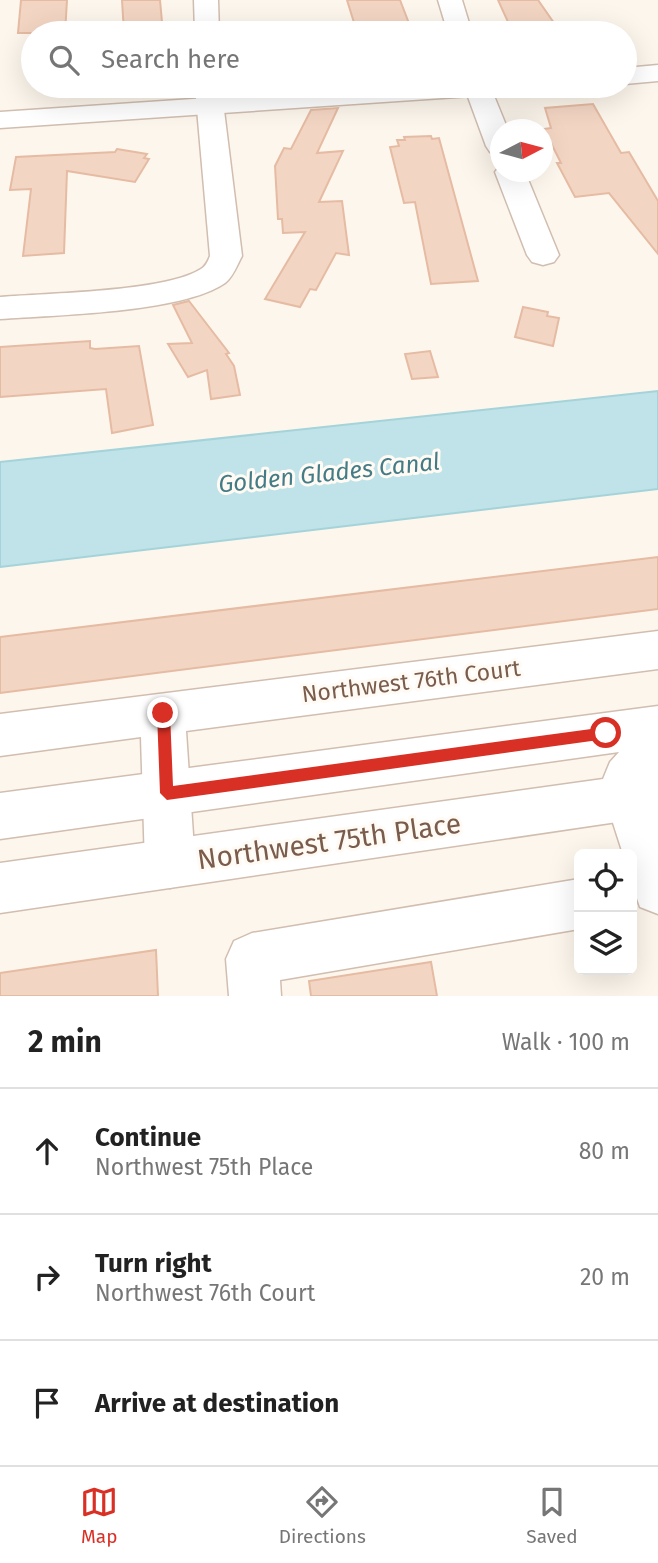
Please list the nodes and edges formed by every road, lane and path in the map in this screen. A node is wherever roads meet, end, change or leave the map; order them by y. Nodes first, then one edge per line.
1 (206, 0) edge
2 (450, 0) edge
3 (207, 21) edge
4 (456, 21) edge
5 (658, 73) edge
6 (637, 75) edge
7 (191, 98) edge
8 (208, 98) edge
9 (489, 98) edge
10 (494, 119) edge
11 (0, 120) edge
12 (514, 182) edge
13 (543, 255) dead end
14 (0, 308) edge
15 (658, 650) edge
16 (163, 713) junction
17 (658, 726) edge
18 (0, 734) edge
19 (658, 752) edge
20 (167, 793) junction
21 (643, 796) edge
22 (0, 816) edge
23 (170, 863) junction
24 (0, 888) edge
25 (658, 890) edge
26 (637, 894) edge
27 (574, 905) edge
28 (254, 978) edge

1 - 3 street
2 - 4 street
5 - 6 street
7 - 11 street
8 - 14 street
9 - 10 street
12 - 13 street
15 - 16 street, Northwest 76th Court
16 - 18 street, Northwest 76th Court
16 - 20 street
17 - 20 street
19 - 21 street
20 - 22 street
20 - 23 street
21 - 23 street, Northwest 75th Place
21 - 25 street
23 - 24 street, Northwest 75th Place
25 - 26 street
27 - 28 street

